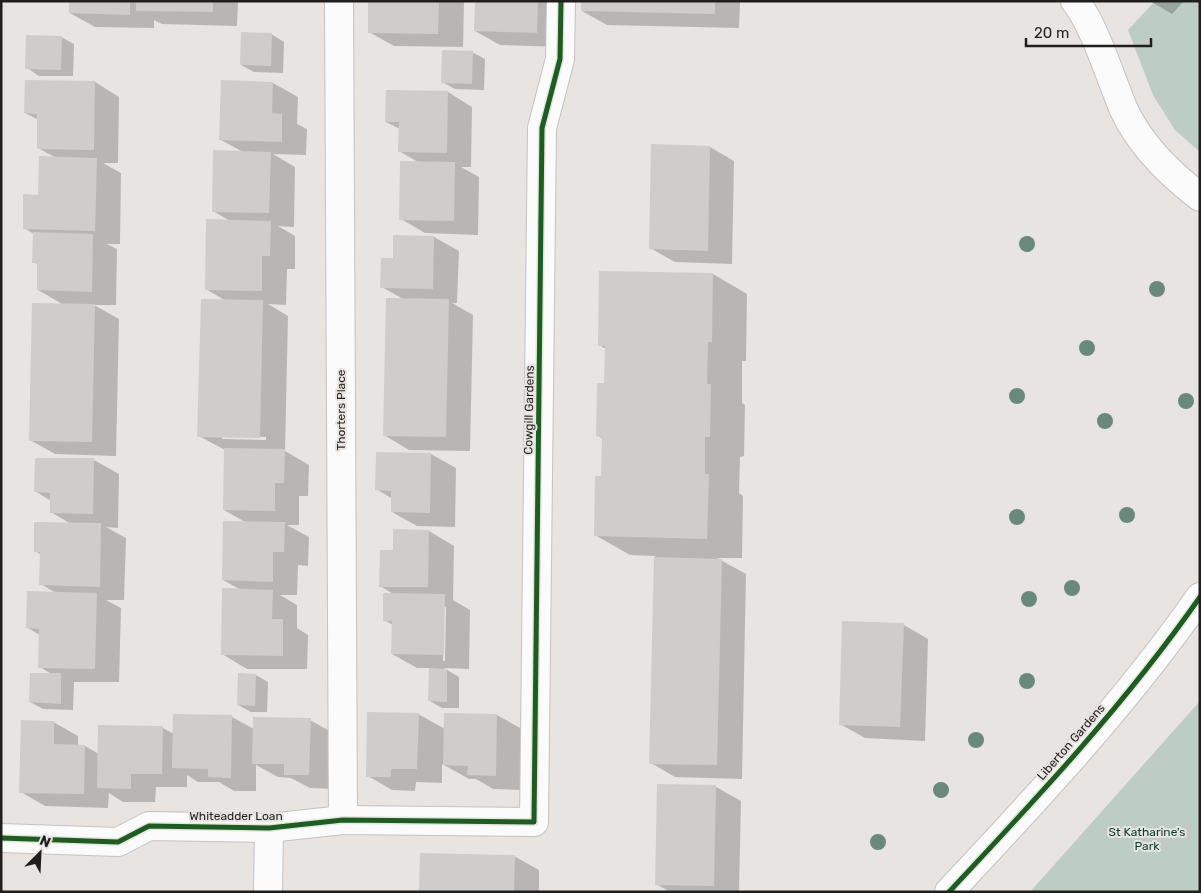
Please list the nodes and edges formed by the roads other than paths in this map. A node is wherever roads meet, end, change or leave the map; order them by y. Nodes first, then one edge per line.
1 (339, 1) edge
2 (561, 1) edge
3 (1075, 1) edge
4 (1200, 197) edge
5 (1200, 597) edge
6 (344, 820) junction
7 (534, 822) joint
8 (269, 828) junction
9 (1, 838) edge
10 (268, 892) edge
11 (949, 892) edge

1 - 6 street, Thorters Place
2 - 7 street, Cowgill Gardens
3 - 4 street
5 - 11 street, Liberton Gardens
6 - 7 street, Whiteadder Loan
6 - 8 street, Whiteadder Loan
8 - 9 street, Whiteadder Loan
8 - 10 street

